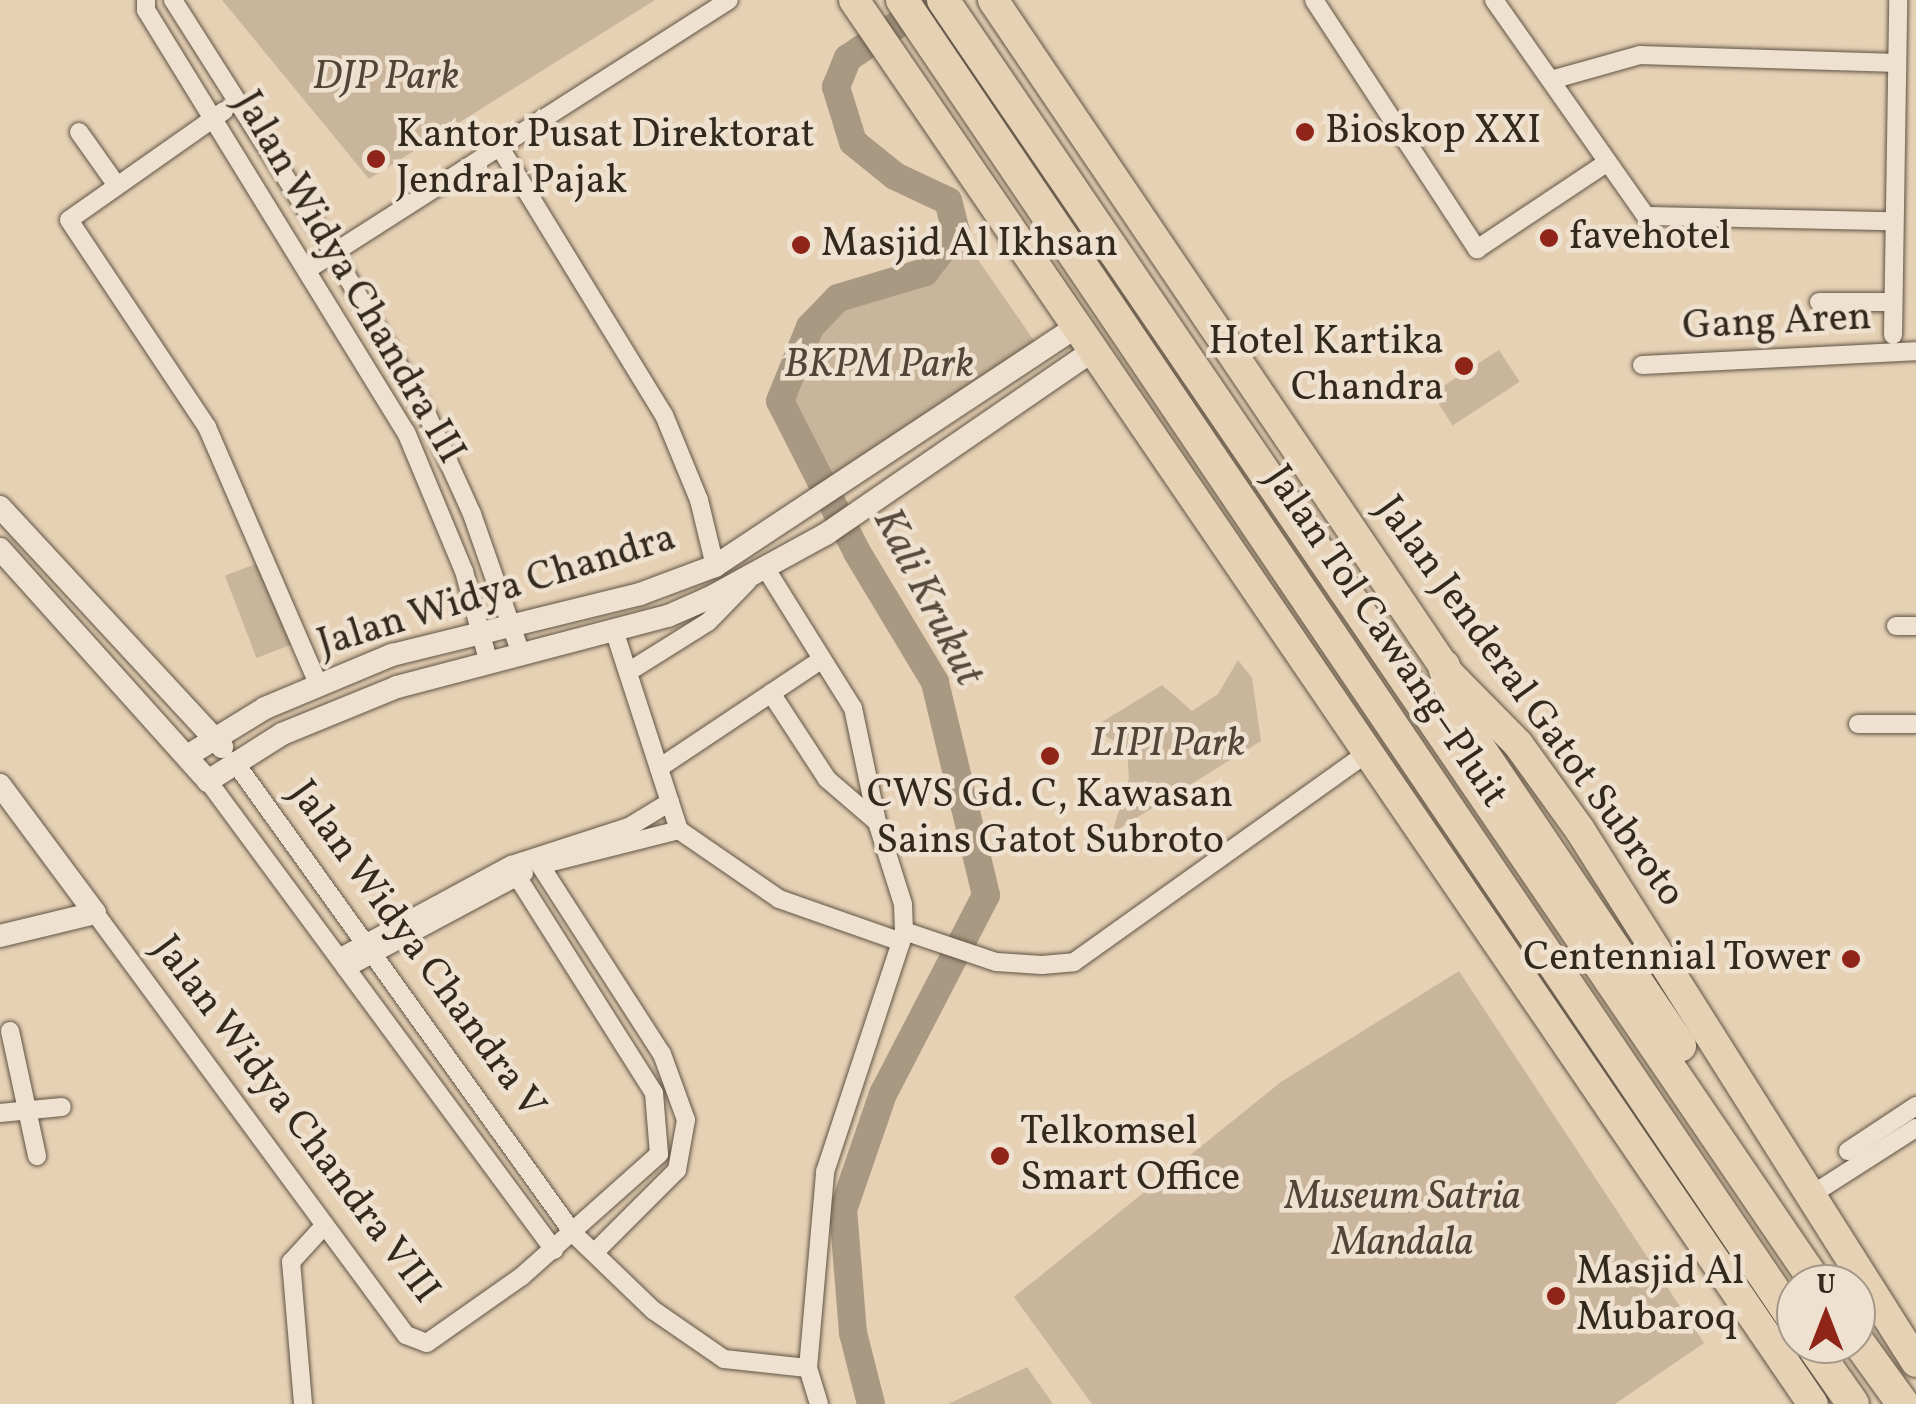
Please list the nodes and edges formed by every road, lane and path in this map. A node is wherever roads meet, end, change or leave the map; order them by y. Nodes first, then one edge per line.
1 (146, 0) edge
2 (173, 0) edge
3 (729, 0) edge
4 (902, 0) edge
5 (943, 0) edge
6 (994, 0) edge
7 (1314, 0) edge
8 (1898, 0) edge
9 (1498, 1) edge
10 (856, 4) edge
11 (1897, 63) junction
12 (1551, 80) junction
13 (237, 103) junction
14 (215, 118) junction
15 (79, 132) dead end
16 (499, 146) junction
17 (1613, 169) junction
18 (116, 184) junction
19 (1894, 221) junction
20 (334, 254) junction
21 (310, 268) junction
22 (1819, 302) dead end
23 (1893, 302) junction
24 (1893, 334) dead end
25 (1083, 340) junction
26 (1916, 351) edge
27 (1642, 365) dead end
28 (977, 396) junction
29 (994, 420) junction
30 (0, 507) edge
31 (0, 549) edge
32 (714, 566) junction
33 (758, 572) junction
34 (511, 625) junction
35 (1896, 626) dead end
36 (1916, 626) edge
37 (614, 630) junction
38 (480, 631) junction
39 (520, 651) junction
40 (488, 660) junction
41 (821, 660) junction
42 (1444, 666) junction
43 (628, 672) junction
44 (318, 683) junction
45 (771, 694) junction
46 (1858, 724) dead end
47 (1916, 724) edge
48 (214, 736) junction
49 (1368, 752) junction
50 (186, 756) junction
51 (234, 761) junction
52 (659, 768) junction
53 (208, 781) junction
54 (0, 785) edge
55 (670, 802) junction
56 (877, 822) junction
57 (678, 830) junction
58 (540, 865) junction
59 (517, 876) junction
60 (78, 894) junction
61 (95, 914) junction
62 (54, 926) junction
63 (0, 936) edge
64 (903, 937) junction
65 (367, 946) junction
66 (342, 963) junction
67 (10, 1030) dead end
68 (62, 1107) dead end
69 (27, 1110) junction
70 (0, 1113) edge
71 (1913, 1119) edge
72 (1848, 1151) dead end
73 (36, 1156) dead end
74 (1750, 1188) junction
75 (1808, 1197) junction
76 (322, 1227) junction
77 (573, 1233) junction
78 (554, 1250) junction
79 (594, 1253) junction
80 (1803, 1264) edge
81 (1776, 1292) edge
82 (1916, 1362) edge
83 (1825, 1364) edge
84 (1874, 1364) edge
85 (808, 1368) junction
86 (303, 1404) edge
87 (819, 1404) edge
88 (1813, 1404) edge
89 (1853, 1404) edge
90 (1903, 1404) edge

1 - 14 street, Jalan Widya Chandra III
2 - 13 street, Jalan Widya Chandra III
3 - 16 street
4 - 81 highway, Jalan Tol Cawang–Pluit
5 - 74 highway, Jalan Tol Cawang–Pluit
6 - 42 highway, Jalan Jenderal Gatot Subroto
7 - 17 street
8 - 11 street
9 - 12 street
10 - 25 highway
11 - 12 street
11 - 19 street
12 - 17 street
13 - 14 street
13 - 20 street, Jalan Widya Chandra III
14 - 18 street
14 - 21 street, Jalan Widya Chandra III
15 - 18 street
16 - 20 street
16 - 32 street
17 - 19 street
18 - 44 street
19 - 23 street
20 - 21 street
20 - 34 street, Jalan Widya Chandra III
21 - 38 street, Jalan Widya Chandra III
22 - 23 street
23 - 24 street
25 - 28 street, Jalan Widya Chandra
25 - 29 street, Jalan Widya Chandra
25 - 49 highway
26 - 27 street, Gang Aren
28 - 29 street
28 - 32 street, Jalan Widya Chandra
29 - 33 street, Jalan Widya Chandra
30 - 48 street, Jalan Widya Chandra V
31 - 50 street, Jalan Widya Chandra V
32 - 34 street, Jalan Widya Chandra
33 - 37 street, Jalan Widya Chandra
33 - 41 street
33 - 43 street
34 - 38 street, Jalan Widya Chandra
34 - 39 street, Jalan Widya Chandra III
35 - 36 street
37 - 39 street, Jalan Widya Chandra
37 - 43 street
38 - 40 street, Jalan Widya Chandra III
38 - 44 street, Jalan Widya Chandra
39 - 40 street, Jalan Widya Chandra
40 - 51 street, Jalan Widya Chandra
41 - 45 street
41 - 56 street
42 - 74 highway
42 - 75 highway, Jalan Jenderal Gatot Subroto
43 - 52 street
44 - 48 street, Jalan Widya Chandra
45 - 52 street
45 - 56 street
46 - 47 street
48 - 50 street, Jalan Widya Chandra
48 - 51 street, Jalan Widya Chandra V
49 - 64 street
49 - 88 highway
50 - 53 street, Jalan Widya Chandra V
51 - 53 street, Jalan Widya Chandra
51 - 65 street, Jalan Widya Chandra V
52 - 55 street
53 - 66 street, Jalan Widya Chandra V
54 - 60 street, Jalan Widya Chandra VIII
55 - 57 street
55 - 65 street
56 - 64 street
57 - 58 street
57 - 64 street
58 - 59 street
58 - 79 street
59 - 65 street
59 - 77 street, Jalan Widya Chandra VIII
60 - 61 street, Jalan Widya Chandra VIII
60 - 62 street
61 - 62 street
61 - 76 street, Jalan Widya Chandra VIII
62 - 63 street
64 - 85 street
65 - 66 street
65 - 77 street, Jalan Widya Chandra V
66 - 78 street, Jalan Widya Chandra V
67 - 69 street
68 - 69 street
69 - 70 street
69 - 73 street
71 - 72 street
71 - 75 street
74 - 80 highway, Jalan Tol Cawang–Pluit
75 - 82 highway, Jalan Jenderal Gatot Subroto
76 - 78 street, Jalan Widya Chandra VIII
76 - 86 street
77 - 78 street, Jalan Widya Chandra VIII
77 - 79 street, Jalan Widya Chandra V
79 - 85 street, Jalan Widya Chandra V
83 - 89 highway
84 - 90 highway
85 - 87 street

